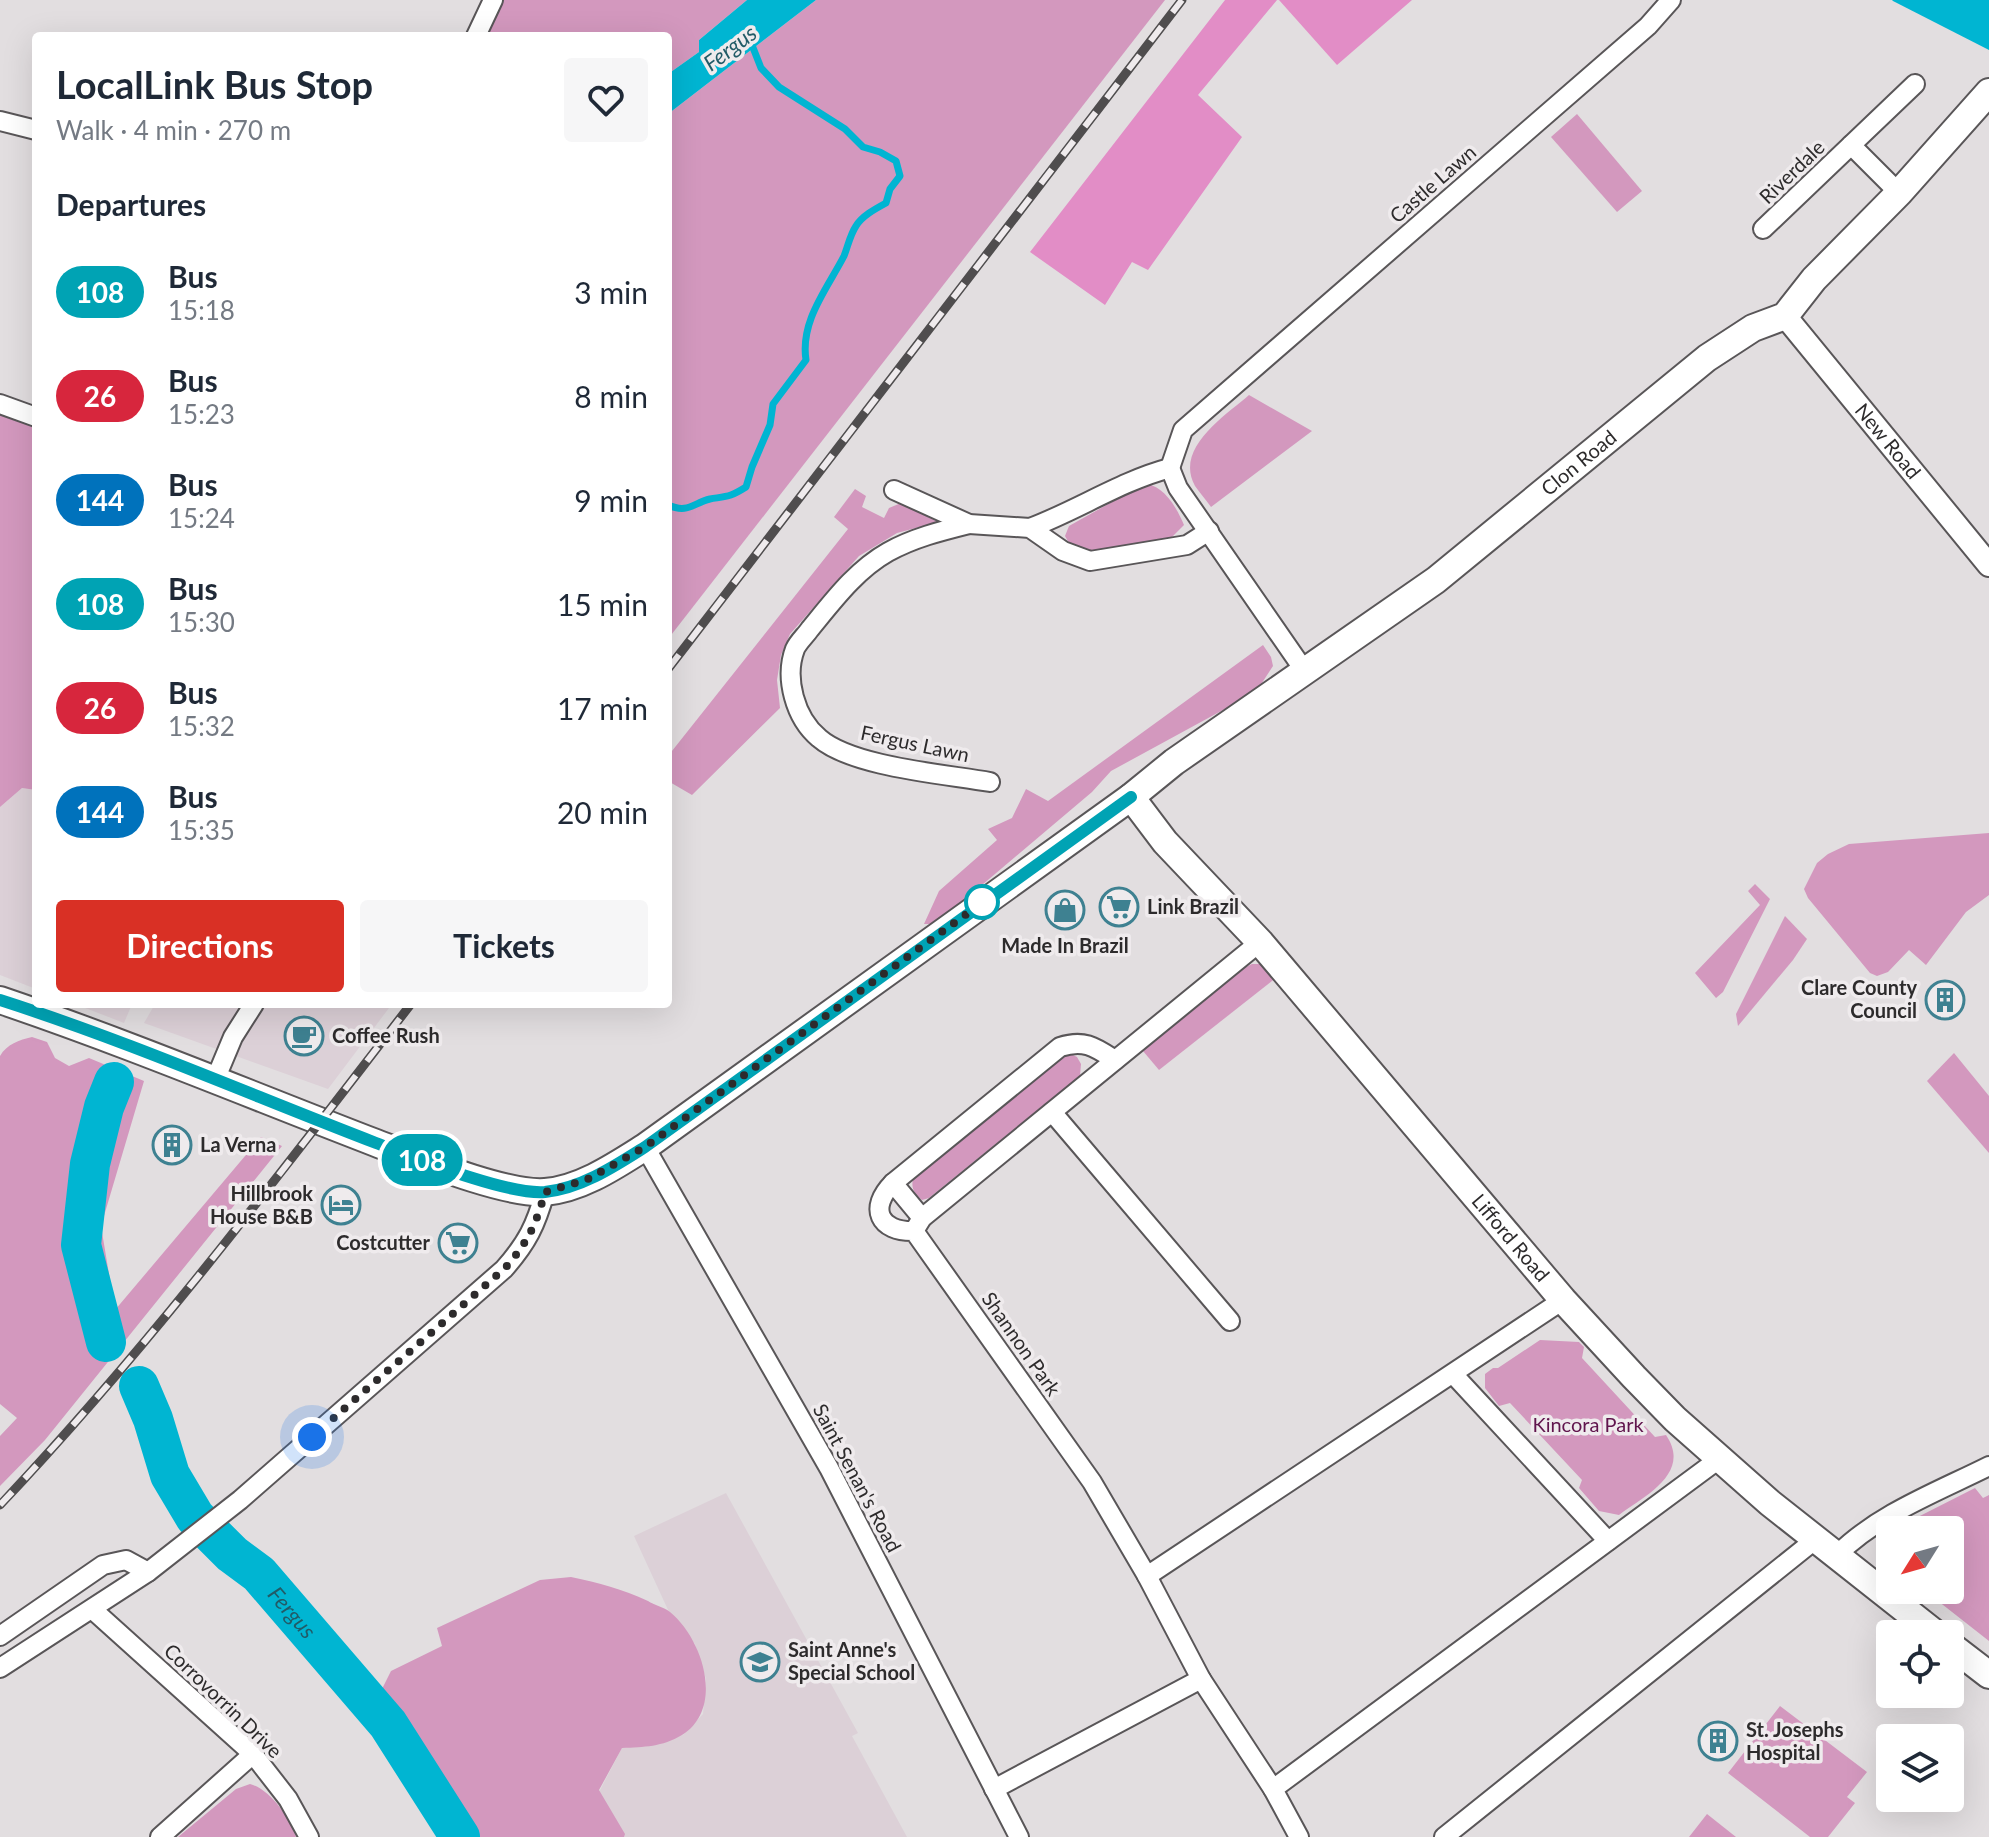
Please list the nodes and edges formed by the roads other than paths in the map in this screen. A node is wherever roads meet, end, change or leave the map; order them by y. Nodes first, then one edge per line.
1 (493, 0) edge
2 (1671, 0) edge
3 (478, 32) edge
4 (1915, 84) dead end
5 (1989, 92) edge
6 (0, 121) edge
7 (32, 129) edge
8 (1851, 145) junction
9 (1899, 193) junction
10 (1763, 229) dead end
11 (1785, 316) junction
12 (0, 404) edge
13 (32, 416) edge
14 (1170, 468) junction
15 (894, 490) dead end
16 (969, 524) junction
17 (1030, 528) junction
18 (1209, 531) junction
19 (1989, 565) edge
20 (1306, 673) junction
21 (990, 782) dead end
22 (1131, 797) junction
23 (1260, 942) junction
24 (0, 1001) edge
25 (251, 1008) edge
26 (1115, 1060) junction
27 (215, 1080) junction
28 (1052, 1112) junction
29 (645, 1147) junction
30 (893, 1183) junction
31 (545, 1192) junction
32 (918, 1225) junction
33 (1563, 1300) junction
34 (1230, 1321) dead end
35 (1453, 1374) junction
36 (1719, 1459) junction
37 (1989, 1466) edge
38 (1816, 1539) junction
39 (1608, 1541) junction
40 (1837, 1555) junction
41 (148, 1572) junction
42 (1147, 1576) junction
43 (92, 1609) junction
44 (1918, 1620) edge
45 (0, 1636) edge
46 (1964, 1656) edge
47 (0, 1668) edge
48 (1989, 1675) edge
49 (1201, 1679) junction
50 (253, 1754) junction
51 (994, 1789) junction
52 (1273, 1789) junction
53 (160, 1837) edge
54 (309, 1837) edge
55 (1019, 1837) edge
56 (1299, 1837) edge
57 (1444, 1837) edge

1 - 3 street
2 - 14 street, Castle Lawn
4 - 8 street, Riverdale
5 - 9 main road, Clon Road
6 - 7 street
8 - 9 street, Riverdale
8 - 10 street, Riverdale
9 - 11 main road, Clon Road
11 - 19 street, New Road
11 - 20 main road, Clon Road
12 - 13 street
14 - 17 street, Fergus Lawn
14 - 18 street
15 - 16 street, Fergus Lawn
16 - 17 street, Fergus Lawn
16 - 21 street, Fergus Lawn
17 - 18 street
18 - 20 street
20 - 22 main road, Clon Road
22 - 23 main road, Lifford Road
22 - 29 main road, Clon Road
23 - 26 street
23 - 33 main road, Lifford Road
24 - 27 main road
25 - 27 street
26 - 28 street
26 - 30 street
27 - 31 main road
28 - 32 street
28 - 34 street
29 - 31 main road, Clon Road
29 - 51 street, Saint Senan's Road
30 - 32 street, Shannon Park
30 - 32 street
31 - 41 street
32 - 42 street, Shannon Park
33 - 35 street
33 - 36 main road, Lifford Road
35 - 39 street
35 - 42 street
36 - 38 main road, Lifford Road
36 - 39 street
37 - 40 street
38 - 40 main road, Lifford Road
38 - 57 street
39 - 52 street
40 - 44 main road, Lifford Road
41 - 43 street
41 - 45 street
42 - 49 street
43 - 47 street
43 - 50 street, Corrovorrin Drive
46 - 48 main road
49 - 51 street
49 - 52 street
50 - 53 street
50 - 54 street, Corrovorrin Drive
51 - 55 street, Saint Senan's Road
52 - 56 street

